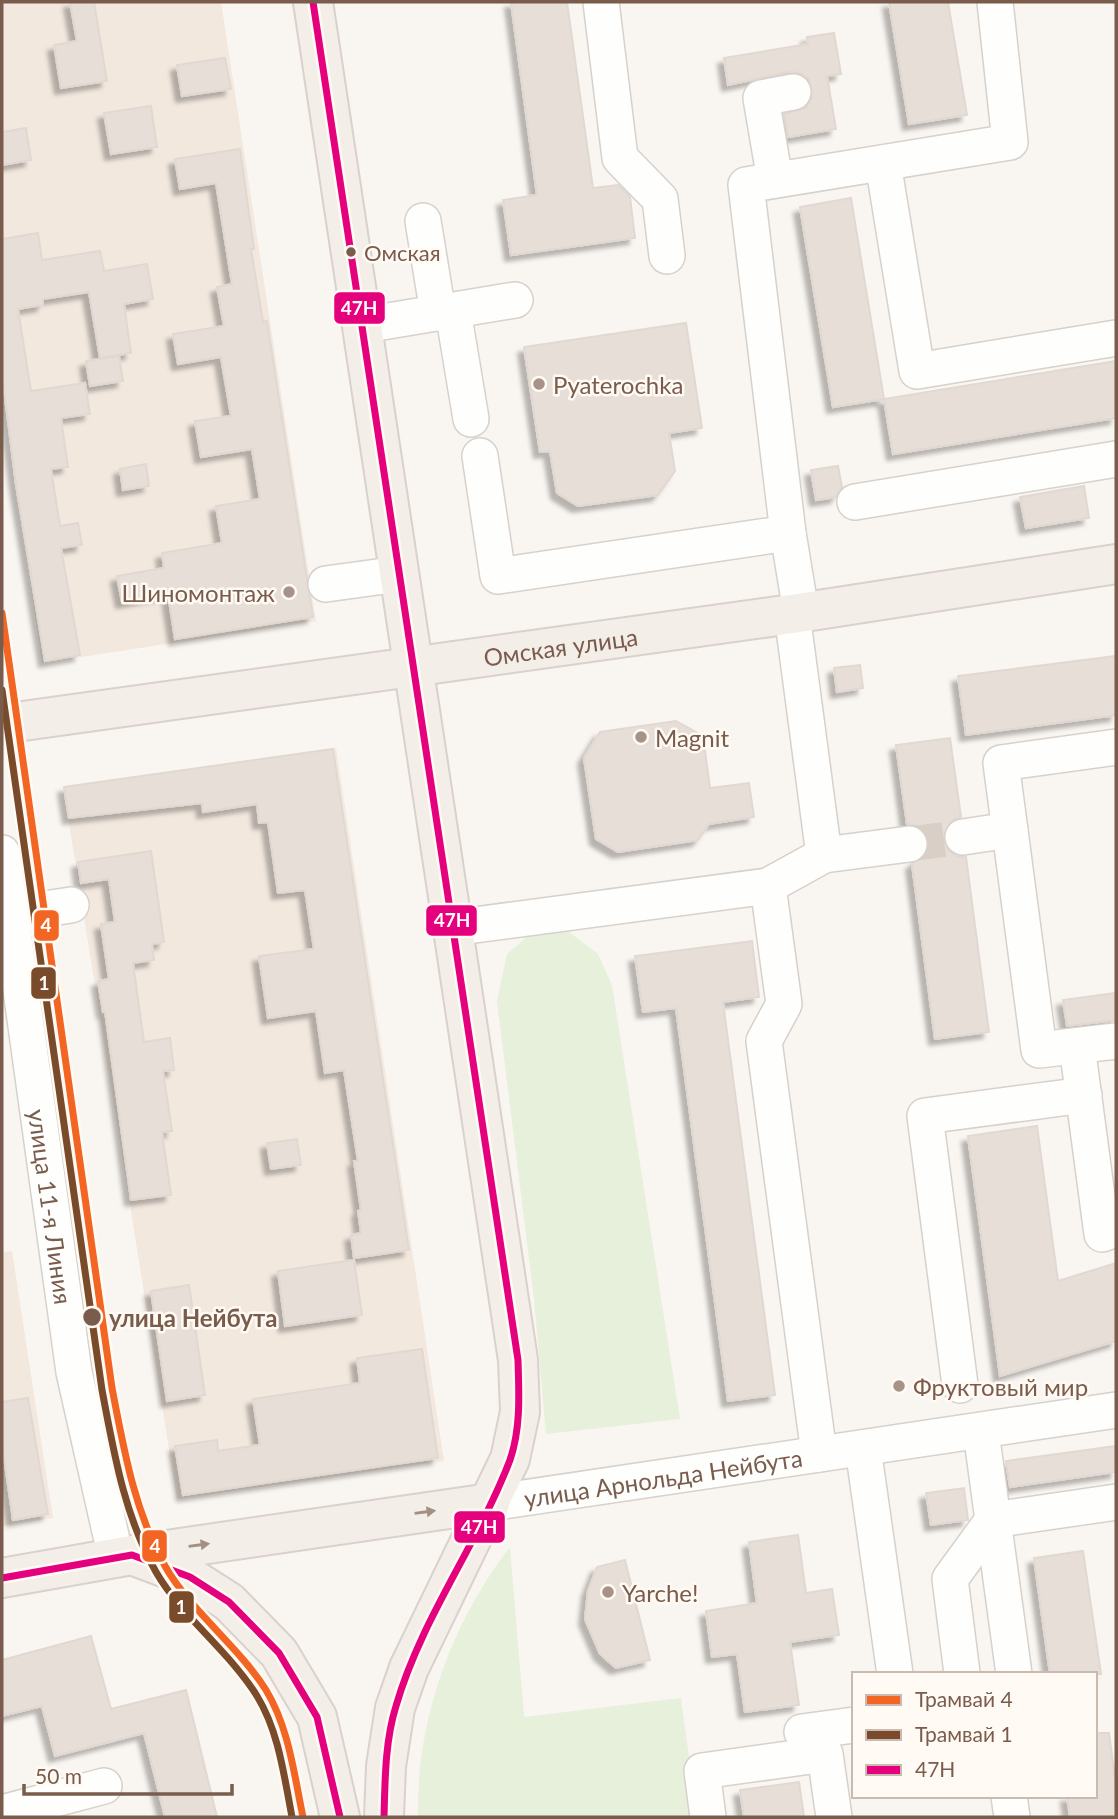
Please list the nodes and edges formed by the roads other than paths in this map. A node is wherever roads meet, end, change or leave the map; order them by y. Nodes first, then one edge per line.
1 (313, 2) edge
2 (601, 2) edge
3 (995, 2) edge
4 (793, 92) dead end
5 (883, 163) junction
6 (775, 180) junction
7 (423, 221) dead end
8 (667, 256) dead end
9 (515, 300) dead end
10 (445, 312) junction
11 (364, 326) junction
12 (1116, 338) edge
13 (471, 419) dead end
14 (480, 456) dead end
15 (1116, 459) edge
16 (855, 502) dead end
17 (788, 533) junction
18 (1116, 564) edge
19 (399, 574) junction
20 (326, 584) dead end
21 (797, 613) junction
22 (412, 667) junction
23 (2, 724) edge
24 (1116, 747) edge
25 (1010, 831) junction
26 (963, 837) tunnel mouth
27 (909, 844) tunnel mouth
28 (2, 853) edge
29 (824, 855) junction
30 (768, 886) junction
31 (71, 905) dead end
32 (10, 914) junction
33 (452, 928) junction
34 (1116, 1041) edge
35 (1077, 1046) junction
36 (1084, 1095) junction
37 (1116, 1229) edge
38 (960, 1385) dead end
39 (1116, 1410) edge
40 (981, 1432) junction
41 (863, 1448) junction
42 (818, 1454) junction
43 (1116, 1502) edge
44 (490, 1503) junction
45 (993, 1520) junction
46 (124, 1556) junction
47 (2, 1578) edge
48 (895, 1672) edge
49 (962, 1672) edge
50 (1014, 1672) edge
51 (852, 1725) edge
52 (802, 1732) dead end
53 (104, 1786) dead end
54 (1009, 1798) edge
55 (2, 1813) edge
56 (340, 1817) edge
57 (384, 1817) edge
58 (708, 1817) edge
59 (834, 1817) edge
60 (1012, 1817) edge

1 - 11 main road
2 - 8 street
3 - 5 street
4 - 6 street
5 - 6 street
5 - 12 street
6 - 17 street
7 - 10 street
9 - 10 street
10 - 11 street
10 - 13 street
11 - 19 main road
14 - 17 street
15 - 16 street
17 - 21 street
18 - 21 main road, Омская улица
19 - 20 street
19 - 22 main road
21 - 22 main road, Омская улица
21 - 29 street
22 - 23 main road, Омская улица
22 - 33 main road
24 - 25 street
25 - 26 street
25 - 35 street
27 - 29 street
28 - 32 street, улица 11-я Линия
29 - 30 street
30 - 33 street
30 - 42 street
31 - 32 street
32 - 46 street, улица 11-я Линия
33 - 44 main road
34 - 35 street
35 - 36 street
36 - 37 street
36 - 38 street
39 - 40 street, улица Арнольда Нейбута
40 - 41 street, улица Арнольда Нейбута
40 - 45 street
41 - 42 street, улица Арнольда Нейбута
41 - 48 street
42 - 44 street, улица Арнольда Нейбута
43 - 45 street
46 -> 44 main road, улица Арнольда Нейбута
44 - 57 main road
45 - 49 street
45 - 50 street
46 - 47 main road, улица Арнольда Нейбута
46 - 56 main road
51 - 52 street
53 - 55 street
54 - 60 street
58 - 59 street

